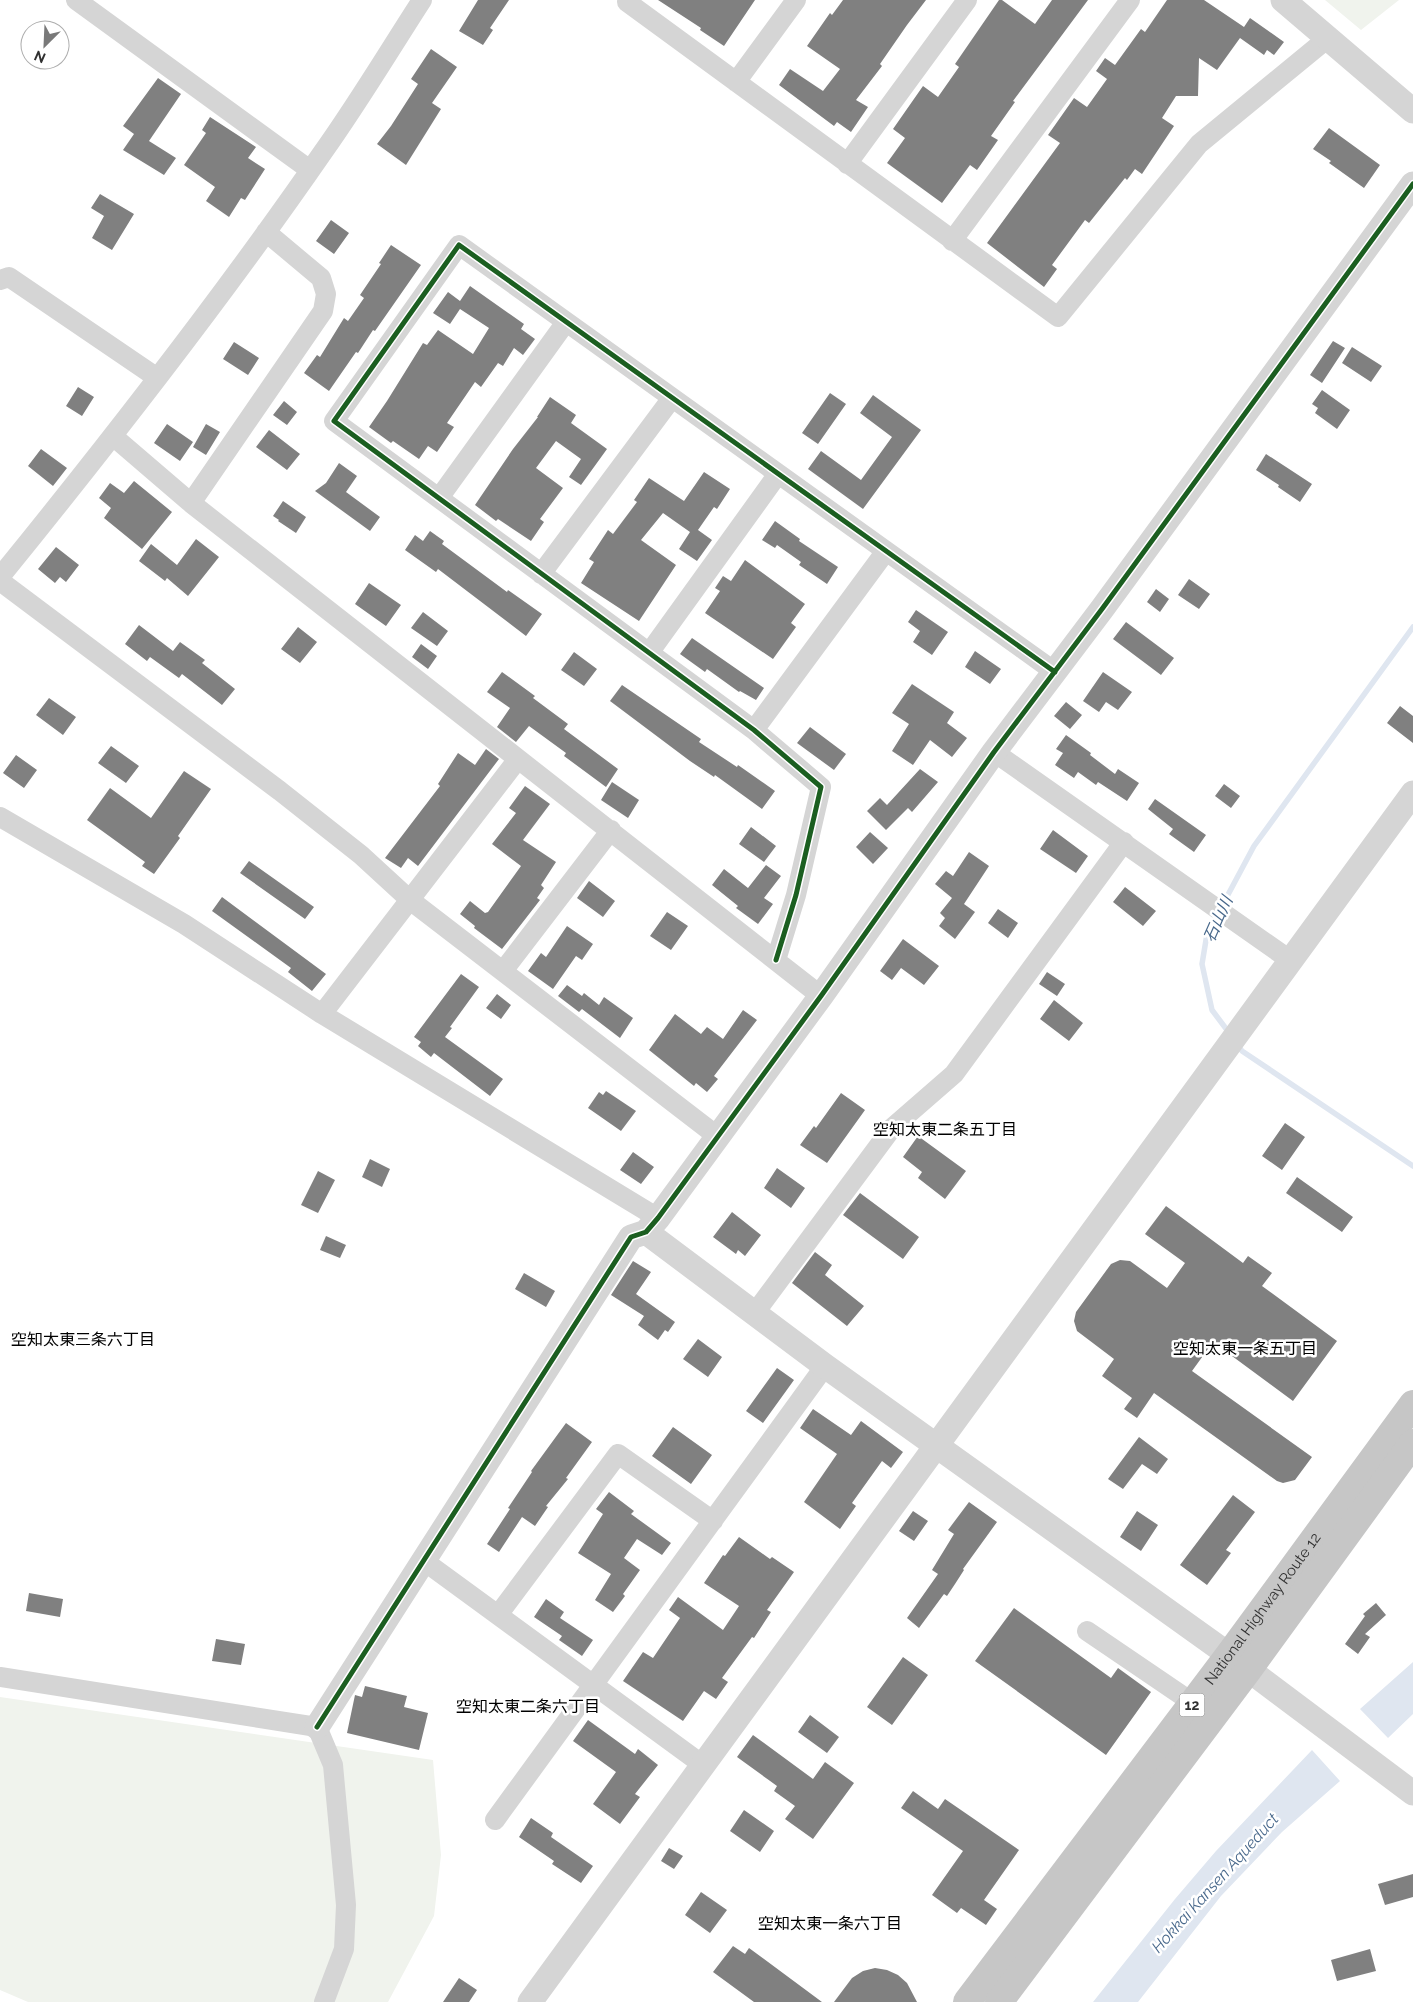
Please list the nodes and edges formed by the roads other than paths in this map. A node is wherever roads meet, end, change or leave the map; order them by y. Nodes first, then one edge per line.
1 (76, 0) edge
2 (422, 0) edge
3 (628, 0) edge
4 (796, 0) edge
5 (967, 0) edge
6 (1130, 0) edge
7 (1283, 0) edge
8 (1328, 38) junction
9 (736, 82) junction
10 (1413, 111) edge
11 (847, 164) junction
12 (310, 170) junction
13 (1413, 184) edge
14 (266, 232) junction
15 (952, 241) junction
16 (0, 280) edge
17 (566, 322) junction
18 (156, 378) junction
19 (672, 398) junction
20 (114, 436) junction
21 (778, 474) junction
22 (439, 498) junction
23 (191, 503) junction
24 (886, 551) junction
25 (541, 574) junction
26 (0, 579) edge
27 (649, 653) junction
28 (1055, 672) junction
29 (754, 730) junction
30 (994, 752) junction
31 (518, 760) junction
32 (1413, 793) edge
33 (0, 817) edge
34 (610, 830) junction
35 (1124, 842) junction
36 (410, 900) junction
37 (776, 960) junction
38 (1290, 960) junction
39 (503, 971) junction
40 (821, 996) junction
41 (322, 1014) junction
42 (717, 1136) junction
43 (652, 1225) junction
44 (754, 1314) junction
45 (825, 1366) junction
46 (1413, 1404) edge
47 (1413, 1443) edge
48 (935, 1446) junction
49 (712, 1521) junction
50 (424, 1561) junction
51 (498, 1615) junction
52 (1087, 1631) dead end
53 (1239, 1662) junction
54 (0, 1677) edge
55 (594, 1685) junction
56 (1193, 1703) junction
57 (317, 1727) junction
58 (703, 1765) junction
59 (1413, 1793) edge
60 (495, 1820) dead end
61 (324, 2002) edge
62 (530, 2002) edge
63 (967, 2002) edge
64 (999, 2002) edge

1 - 12 street
2 - 12 street
3 - 9 street
4 - 9 street
5 - 11 street
6 - 15 street
7 - 8 street
8 - 10 street
8 - 15 street
9 - 11 street
11 - 15 street
12 - 14 street
13 - 28 street
14 - 18 street
14 - 23 street
16 - 18 street
17 - 19 street
17 - 22 street
17 - 22 street
18 - 20 street
19 - 21 street
19 - 25 street
20 - 23 street
20 - 26 street
21 - 24 street
21 - 27 street
22 - 25 street
23 - 31 street
24 - 28 street
24 - 29 street
25 - 27 street
26 - 36 street
27 - 29 street
28 - 30 street
29 - 37 street
30 - 35 street
30 - 40 street
31 - 34 street
31 - 36 street
32 - 38 street
33 - 41 street
34 - 37 street
34 - 39 street
35 - 38 street
35 - 44 street
36 - 39 street
36 - 41 street
37 - 40 street
38 - 48 street
39 - 42 street
40 - 42 street
41 - 43 street
42 - 43 street
43 - 44 street
43 - 50 street
44 - 45 street
45 - 48 street
45 - 49 street
46 - 53 highway, National Highway Route 12 / 12
47 - 53 highway, National Highway Route 12 / 12
48 - 53 street
48 - 58 street
49 - 51 street
49 - 55 street
50 - 51 street
50 - 57 street
51 - 55 street
52 - 56 street
53 - 56 highway, National Highway Route 12 / 12
53 - 59 street
53 - 64 highway, National Highway Route 12 / 12
54 - 57 street
55 - 58 street
55 - 60 street
56 - 63 highway, National Highway Route 12 / 12
57 - 61 street
58 - 62 street

